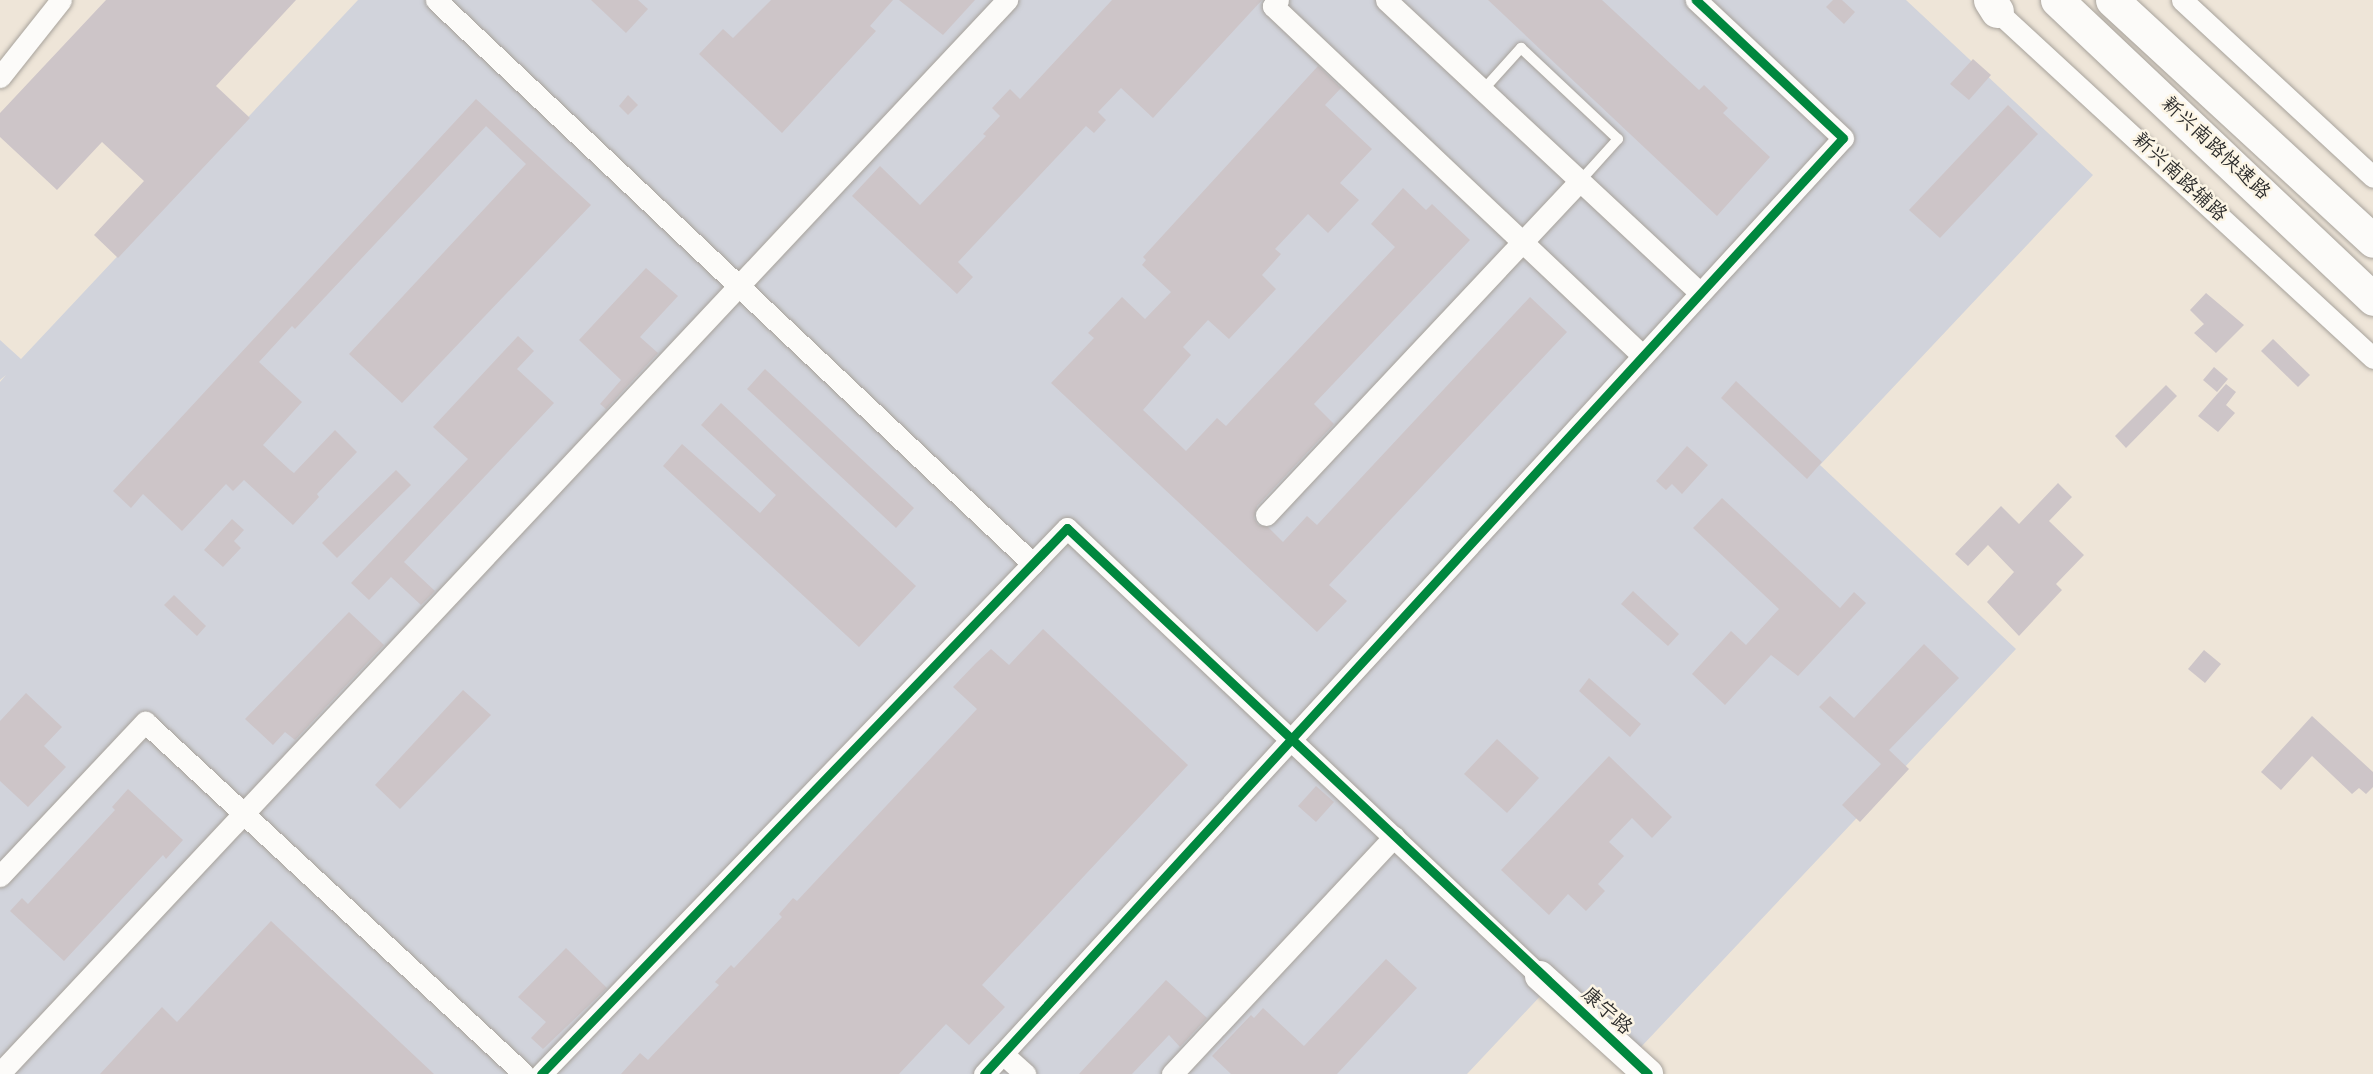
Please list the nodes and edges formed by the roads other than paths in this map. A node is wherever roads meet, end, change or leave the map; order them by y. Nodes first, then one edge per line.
1 (60, 0) edge
2 (436, 0) edge
3 (1007, 0) edge
4 (1278, 0) edge
5 (1386, 0) edge
6 (1696, 0) edge
7 (2057, 0) edge
8 (2112, 0) edge
9 (2181, 0) edge
10 (1991, 4) edge
11 (0, 77) edge
12 (1483, 90) junction
13 (2373, 177) edge
14 (1580, 181) junction
15 (2373, 241) edge
16 (1522, 242) junction
17 (739, 286) junction
18 (1700, 293) junction
19 (2373, 298) edge
20 (1642, 356) junction
21 (2373, 358) edge
22 (1266, 515) dead end
23 (1033, 564) junction
24 (1290, 739) junction
25 (244, 814) junction
26 (1394, 837) junction
27 (0, 876) edge
28 (1540, 976) joint
29 (1003, 1054) junction
30 (0, 1073) edge
31 (524, 1074) edge
32 (541, 1074) edge
33 (984, 1074) edge
34 (1025, 1074) edge
35 (1173, 1074) edge
36 (1648, 1074) edge

1 - 11 street
2 - 17 street
3 - 17 street
4 - 16 street
5 - 12 street
6 - 18 street
7 - 19 main road, 新兴南路快速路
8 - 15 main road, 新兴南路快速路
9 - 13 street
10 - 21 street, 新兴南路辅路
12 - 14 street
12 - 14 lane
14 - 16 street
14 - 18 street
16 - 20 street
16 - 22 street
17 - 23 street
17 - 25 street
18 - 20 street
20 - 24 street
23 - 24 street
23 - 32 street
24 - 26 street
24 - 29 street
25 - 27 street
25 - 30 street
25 - 31 street
26 - 28 street
26 - 35 street
28 - 36 street, 康宁路
29 - 33 street
29 - 34 street

